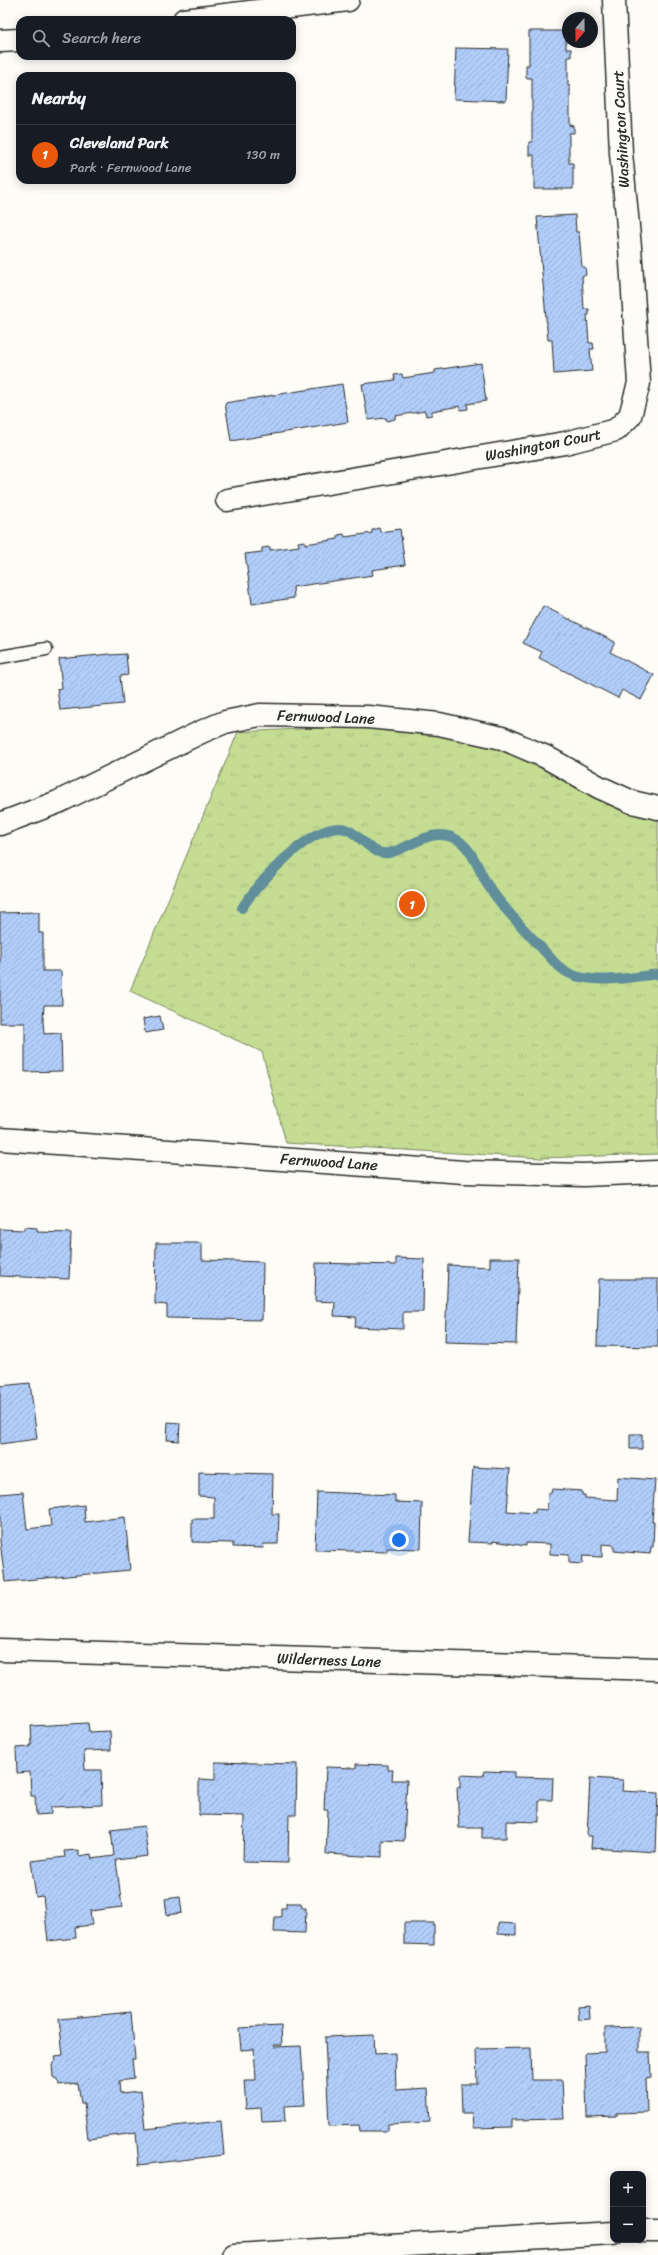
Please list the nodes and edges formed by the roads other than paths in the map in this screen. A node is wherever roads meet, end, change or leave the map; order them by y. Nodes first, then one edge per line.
1 (348, 0) edge
2 (614, 0) edge
3 (319, 2) edge
4 (214, 16) edge
5 (16, 40) edge
6 (0, 41) edge
7 (227, 500) dead end
8 (46, 649) dead end
9 (0, 657) edge
10 (658, 808) edge
11 (0, 824) edge
12 (0, 1139) edge
13 (658, 1172) edge
14 (0, 1650) edge
15 (658, 1669) edge
16 (658, 2231) edge
17 (646, 2232) edge
18 (610, 2233) edge
19 (234, 2255) edge

1 - 3 street
2 - 7 street, Washington Court
3 - 4 street
5 - 6 street
8 - 9 lane
10 - 11 street, Fernwood Lane
12 - 13 street, Fernwood Lane
14 - 15 street, Wilderness Lane
16 - 17 street
18 - 19 street

